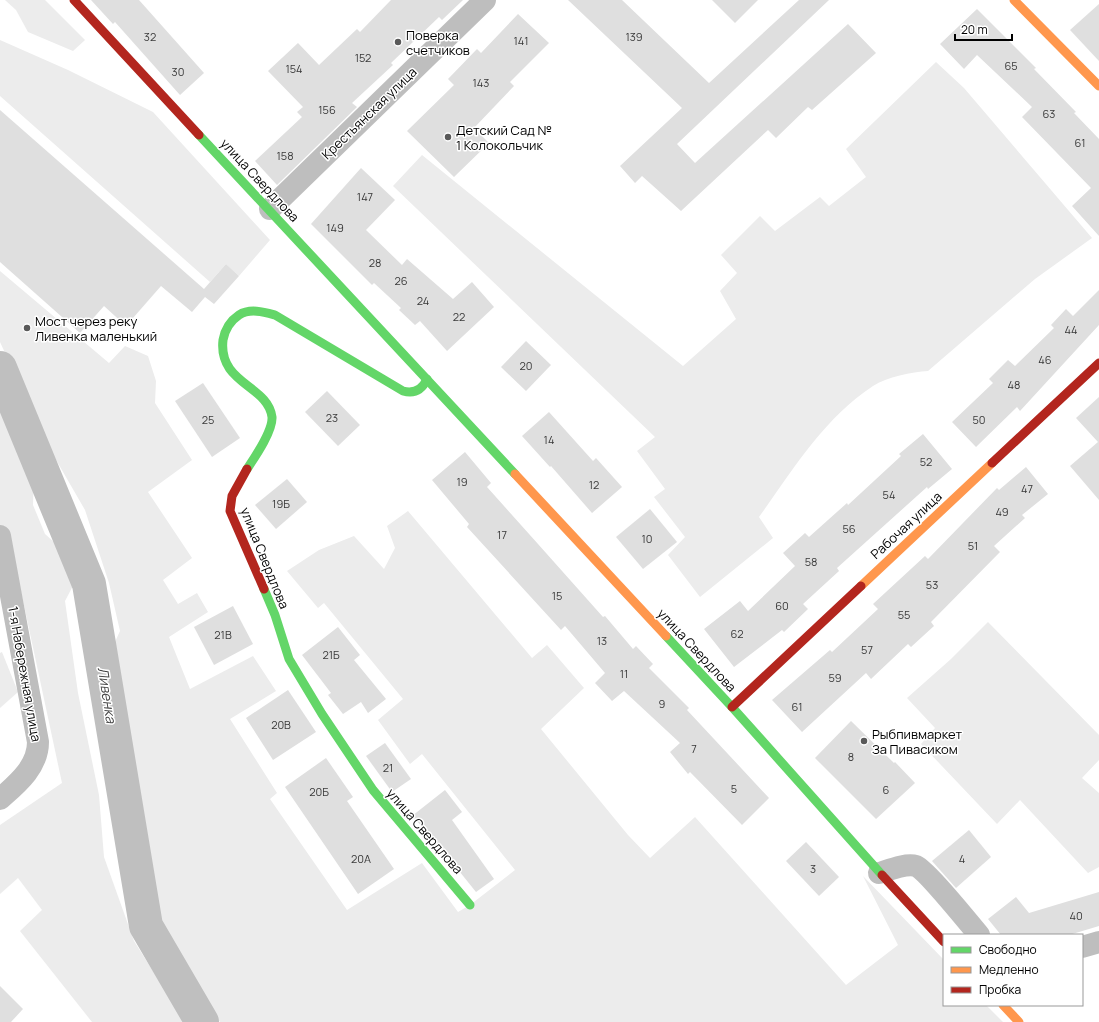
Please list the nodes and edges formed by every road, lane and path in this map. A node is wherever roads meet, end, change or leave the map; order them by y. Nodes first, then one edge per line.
1 (74, 0) edge
2 (485, 0) edge
3 (1014, 0) edge
4 (1099, 86) edge
5 (270, 210) junction
6 (1099, 363) edge
7 (427, 379) junction
8 (0, 536) edge
9 (732, 707) junction
10 (0, 799) edge
11 (879, 873) junction
12 (470, 905) dead end
13 (978, 934) edge
14 (943, 941) edge
15 (1099, 942) edge
16 (1083, 946) edge
17 (1004, 1006) edge
18 (1019, 1022) edge

1 - 5 street, улица Свердлова
2 - 5 street, Крестьянская улица
3 - 4 street
5 - 7 street, улица Свердлова
6 - 9 street, Рабочая улица
7 - 9 street, улица Свердлова
7 - 12 street, улица Свердлова
8 - 10 street, 1-я Набережная улица
9 - 11 street, улица Свердлова
11 - 13 street
11 - 14 street, улица Свердлова
15 - 16 street
17 - 18 street

